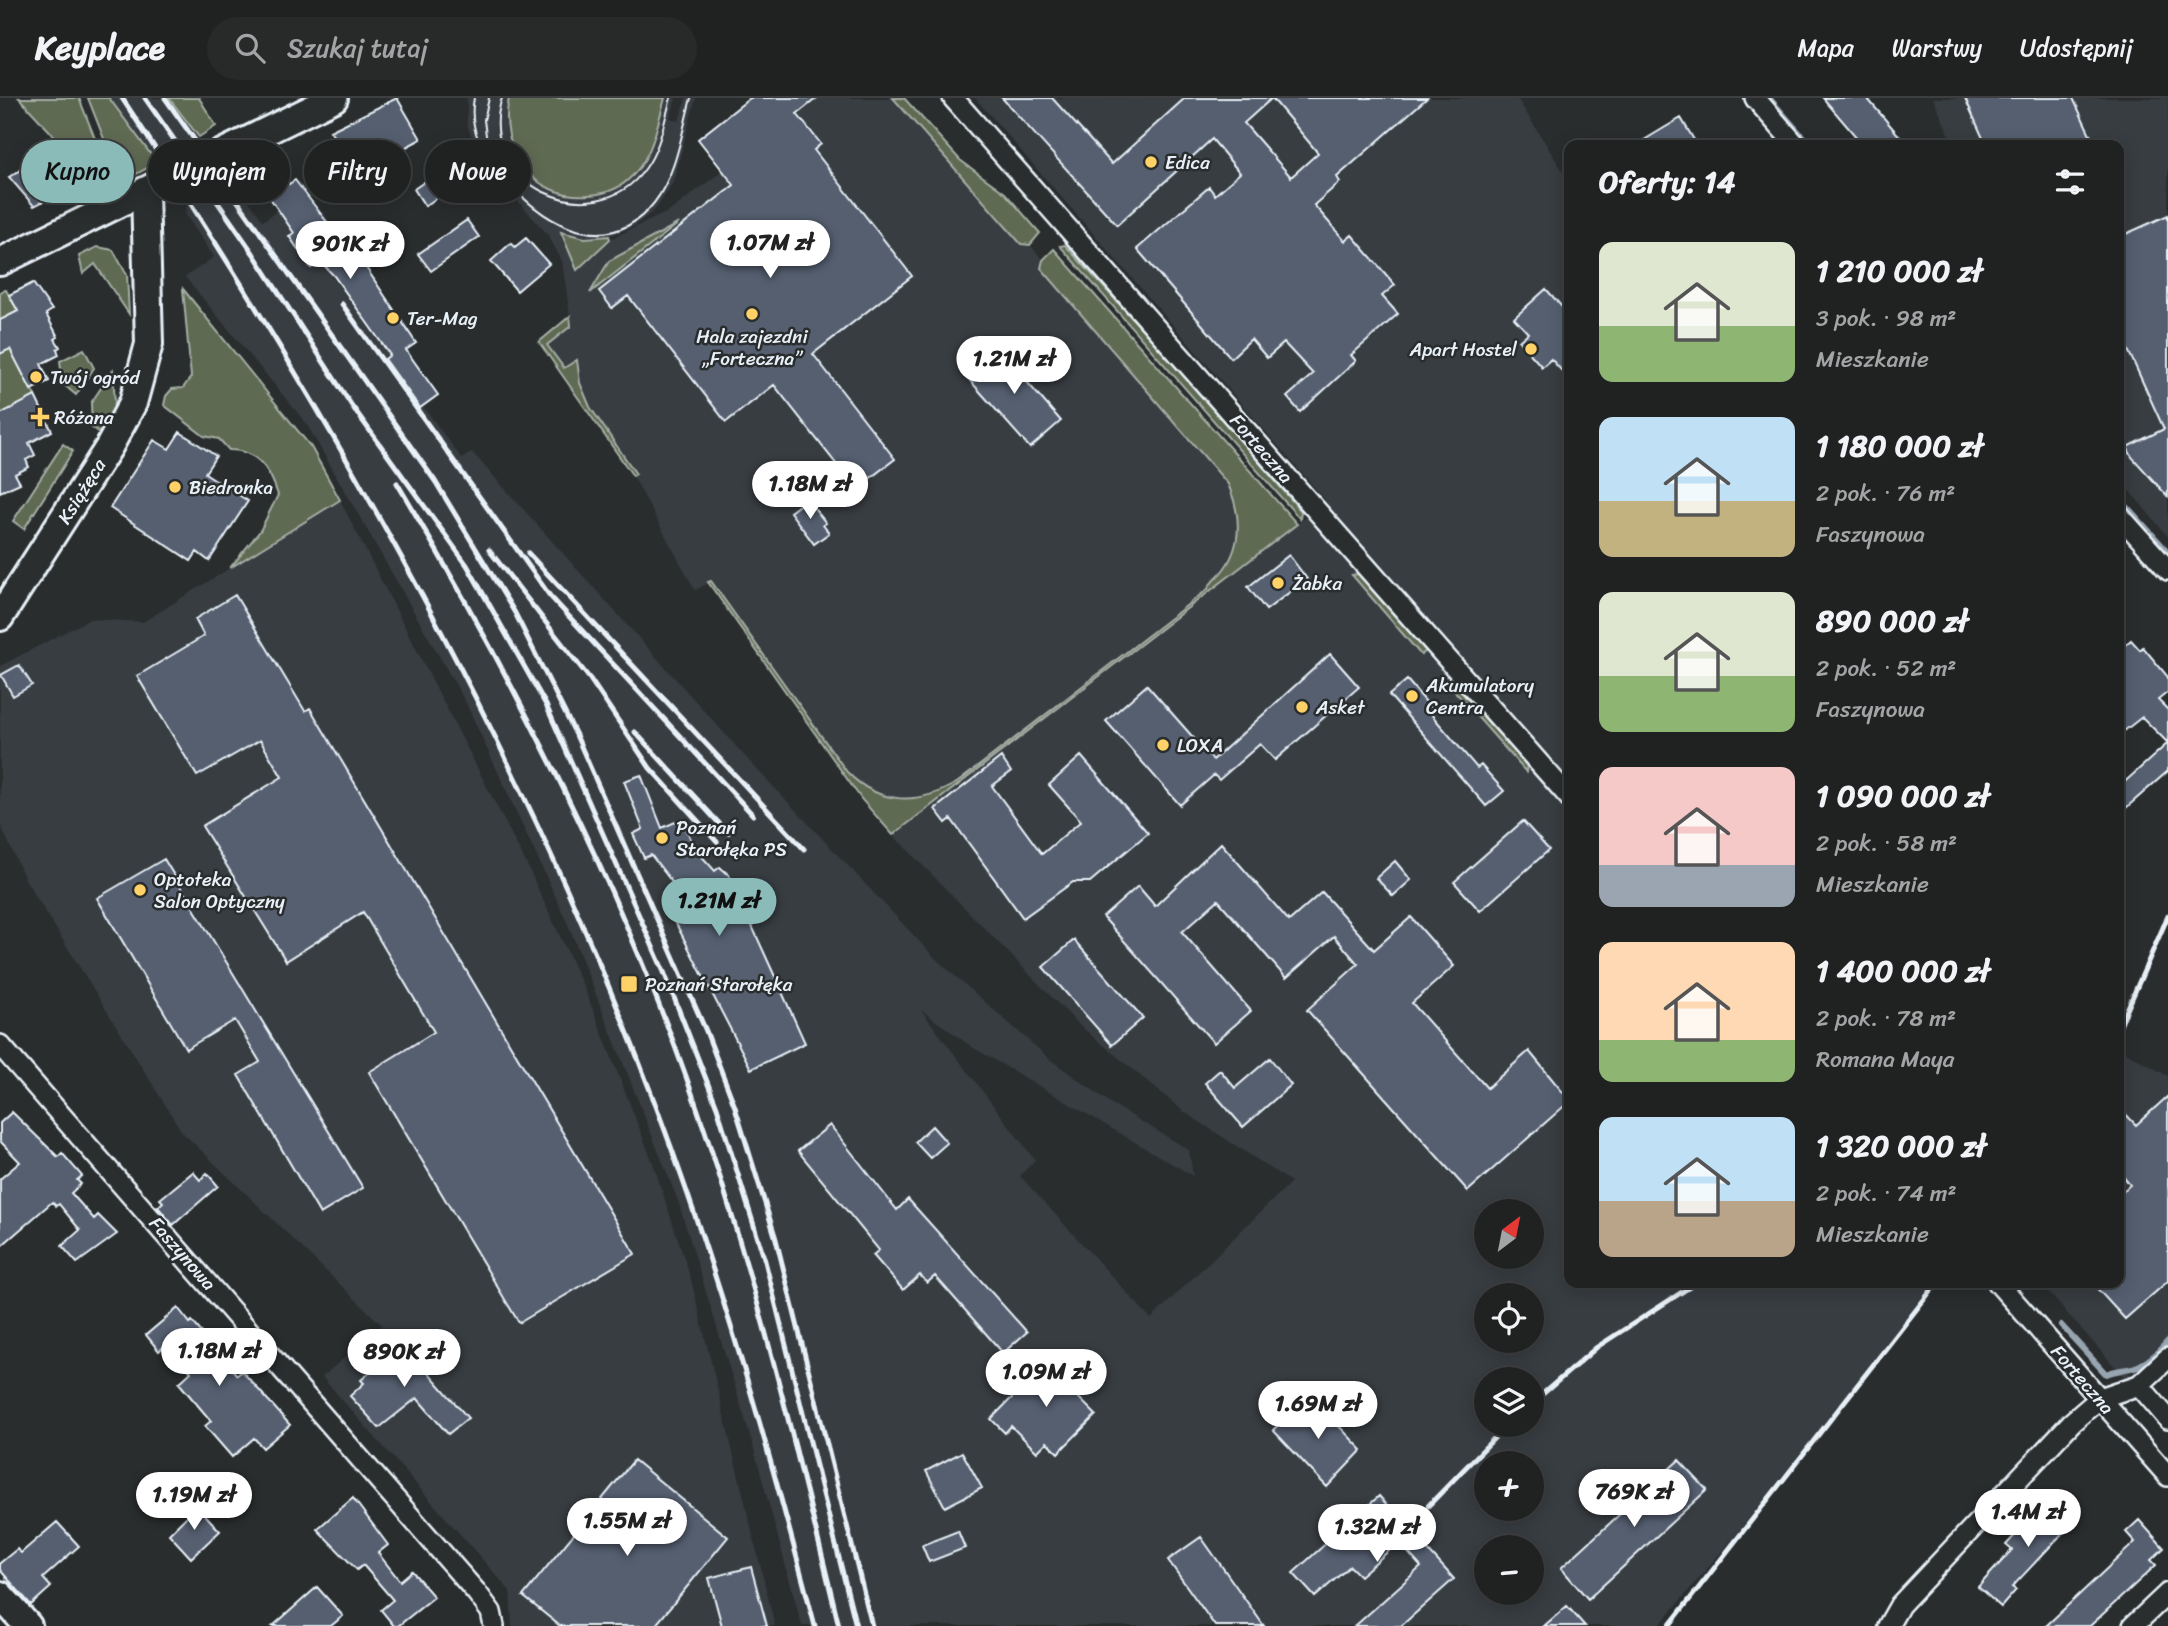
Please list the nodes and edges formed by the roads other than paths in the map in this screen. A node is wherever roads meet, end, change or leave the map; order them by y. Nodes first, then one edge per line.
1 (334, 98) edge
2 (953, 98) edge
3 (1755, 98) edge
4 (1792, 140) edge
5 (145, 191) junction
6 (0, 262) edge
7 (2124, 520) edge
8 (2168, 570) edge
9 (0, 617) edge
10 (1564, 791) edge
11 (0, 1045) edge
12 (2002, 1288) edge
13 (2168, 1358) edge
14 (2139, 1385) junction
15 (2100, 1398) junction
16 (2168, 1419) edge
17 (2168, 1476) edge
18 (2168, 1593) edge
19 (0, 1594) edge
20 (28, 1626) edge
21 (494, 1626) edge
22 (1888, 1626) edge
23 (2133, 1626) edge

1 - 5 street
2 - 10 street, Forteczna
3 - 4 street
5 - 6 street
5 - 9 street, Książęca
7 - 8 street
11 - 21 street, Faszynowa
12 - 15 street, Forteczna
13 - 14 street
14 - 15 street
14 - 16 street
15 - 17 street, Forteczna
15 - 22 street
18 - 23 street
19 - 20 street

